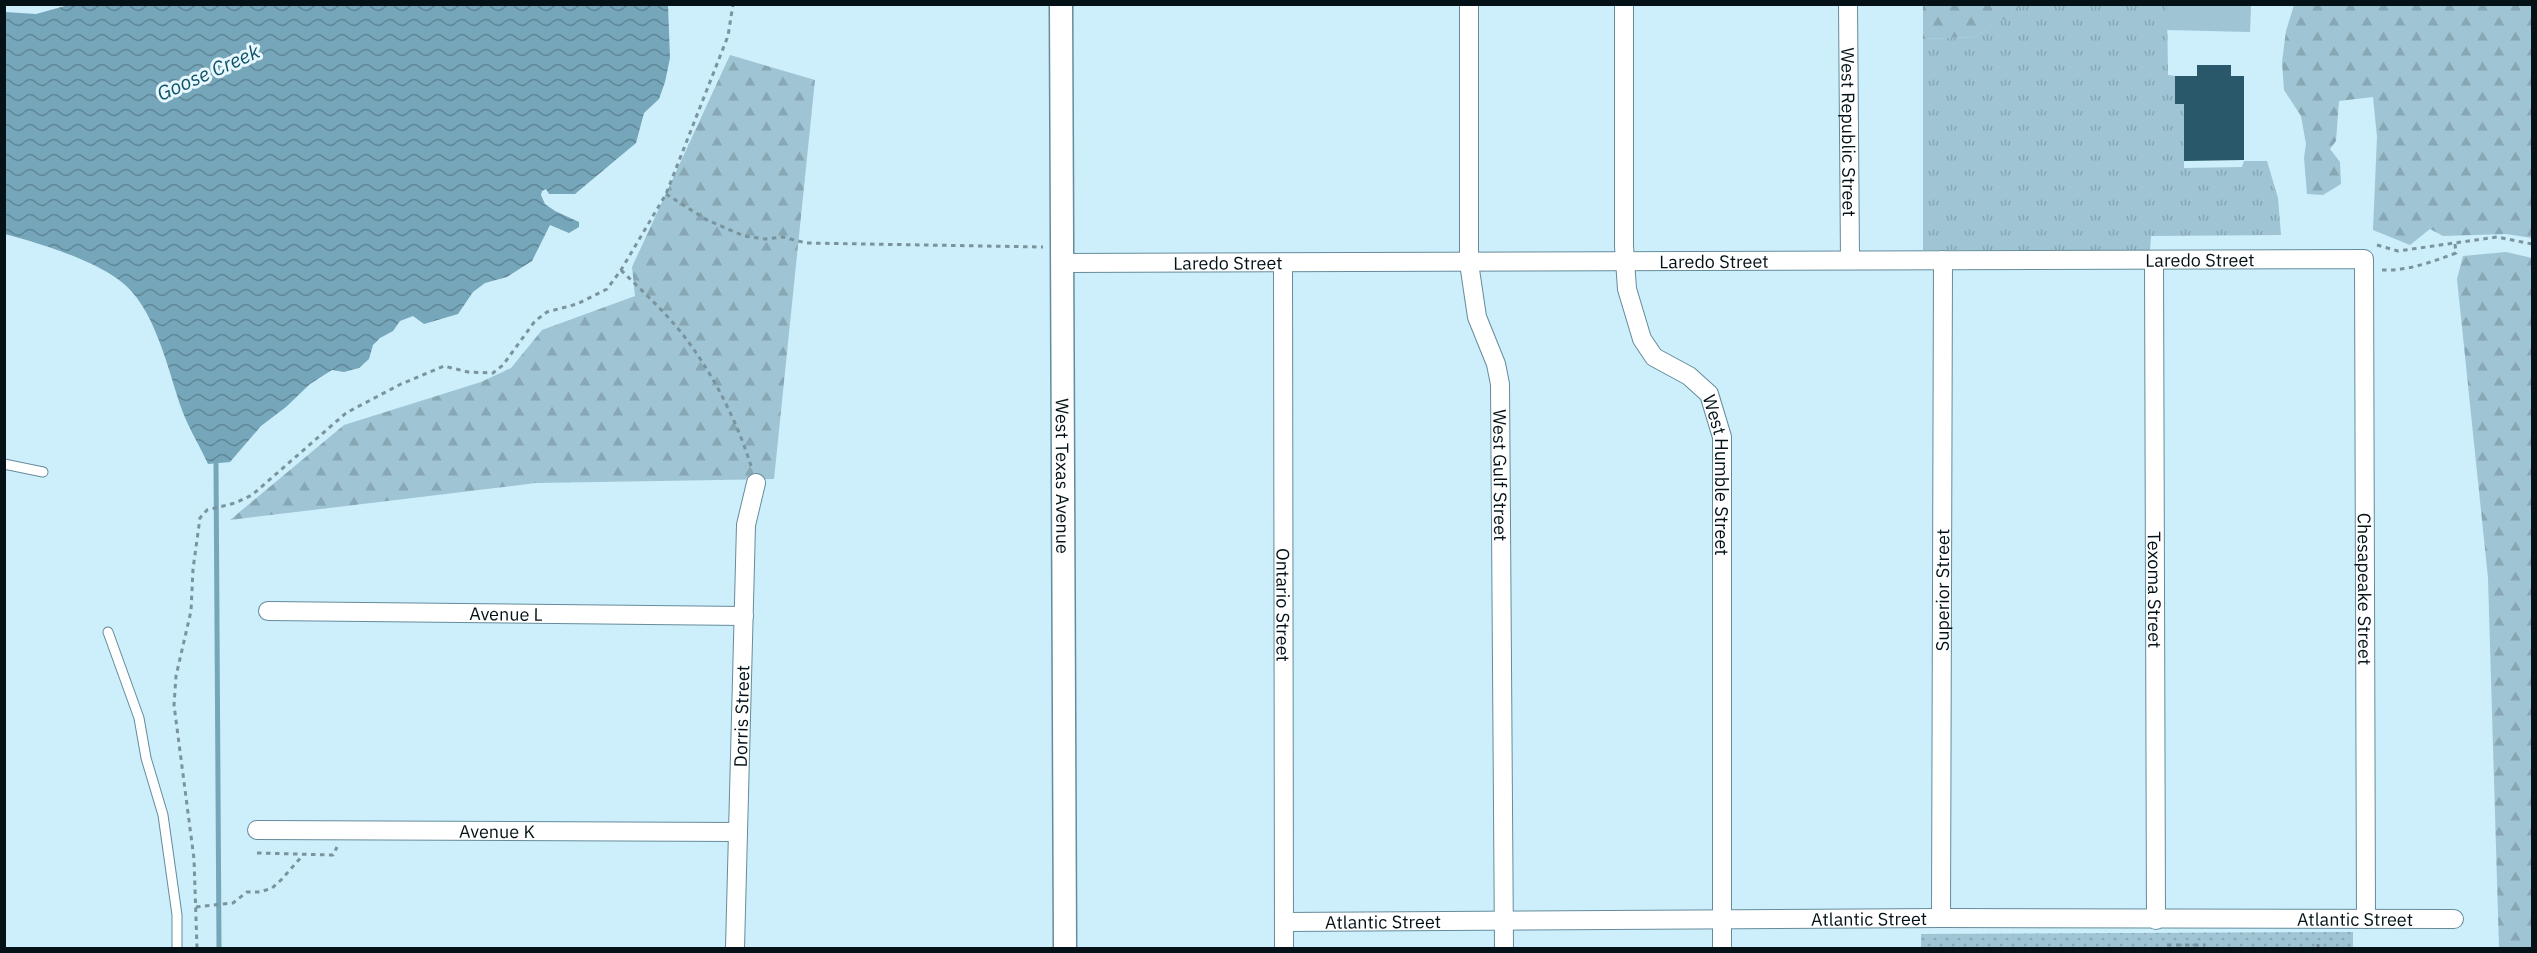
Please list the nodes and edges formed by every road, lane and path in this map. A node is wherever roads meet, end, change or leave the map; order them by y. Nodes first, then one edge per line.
1 (732, 4) edge
2 (1061, 4) edge
3 (1469, 4) edge
4 (1624, 4) edge
5 (1848, 4) edge
6 (666, 194) junction
7 (2455, 244) junction
8 (2532, 244) edge
9 (2377, 245) dead end
10 (1063, 255) junction
11 (1850, 259) junction
12 (1943, 260) junction
13 (2154, 260) junction
14 (1624, 261) junction
15 (1283, 263) junction
16 (1469, 263) junction
17 (2371, 264) junction
18 (621, 270) junction
19 (4, 464) edge
20 (43, 472) dead end
21 (756, 483) joint
22 (268, 611) dead end
23 (744, 616) junction
24 (108, 632) dead end
25 (257, 830) dead end
26 (338, 830) junction
27 (738, 832) junction
28 (257, 853) dead end
29 (303, 855) junction
30 (196, 907) junction
31 (1941, 918) junction
32 (2366, 919) junction
33 (2454, 919) dead end
34 (2156, 920) junction
35 (1504, 921) junction
36 (1722, 921) junction
37 (1284, 922) junction
38 (2183, 934) dead end
39 (2167, 945) dead end
40 (2183, 945) dead end
41 (2205, 945) dead end
42 (177, 948) edge
43 (197, 948) edge
44 (735, 948) edge
45 (1065, 948) edge
46 (1284, 948) edge
47 (1504, 948) edge
48 (1722, 948) edge

1 - 6 path
2 - 10 street, West Texas Avenue
3 - 16 street, West Gulf Street
4 - 14 street, West Humble Street
5 - 11 street, West Republic Street
6 - 10 path
6 - 18 path
7 - 8 path
7 - 9 path
7 - 17 path
10 - 15 street, Laredo Street
10 - 45 street, West Texas Avenue
11 - 12 street, Laredo Street
11 - 14 street, Laredo Street
12 - 13 street, Laredo Street
12 - 31 street, Superior Street
13 - 17 street, Laredo Street
13 - 34 street, Texoma Street
14 - 16 street, Laredo Street
14 - 36 street, West Humble Street
15 - 16 street, Laredo Street
15 - 37 street, Ontario Street
16 - 35 street, West Gulf Street
17 - 32 street, Chesapeake Street
18 - 21 path
18 - 30 path
19 - 20 lane
21 - 23 street, Dorris Street
22 - 23 street, Avenue L
23 - 27 street, Dorris Street
24 - 42 lane
25 - 26 street, Avenue K
26 - 27 street, Avenue K
26 - 29 path
27 - 44 street, Dorris Street
28 - 29 path
29 - 30 path
30 - 43 path
31 - 34 street, Atlantic Street
31 - 36 street, Atlantic Street
32 - 33 street, Atlantic Street
32 - 34 street, Atlantic Street
35 - 36 street, Atlantic Street
35 - 37 street, Atlantic Street
35 - 47 street, West Gulf Street
36 - 48 street, West Humble Street
37 - 46 street, Ontario Street
38 - 40 path
39 - 41 path

